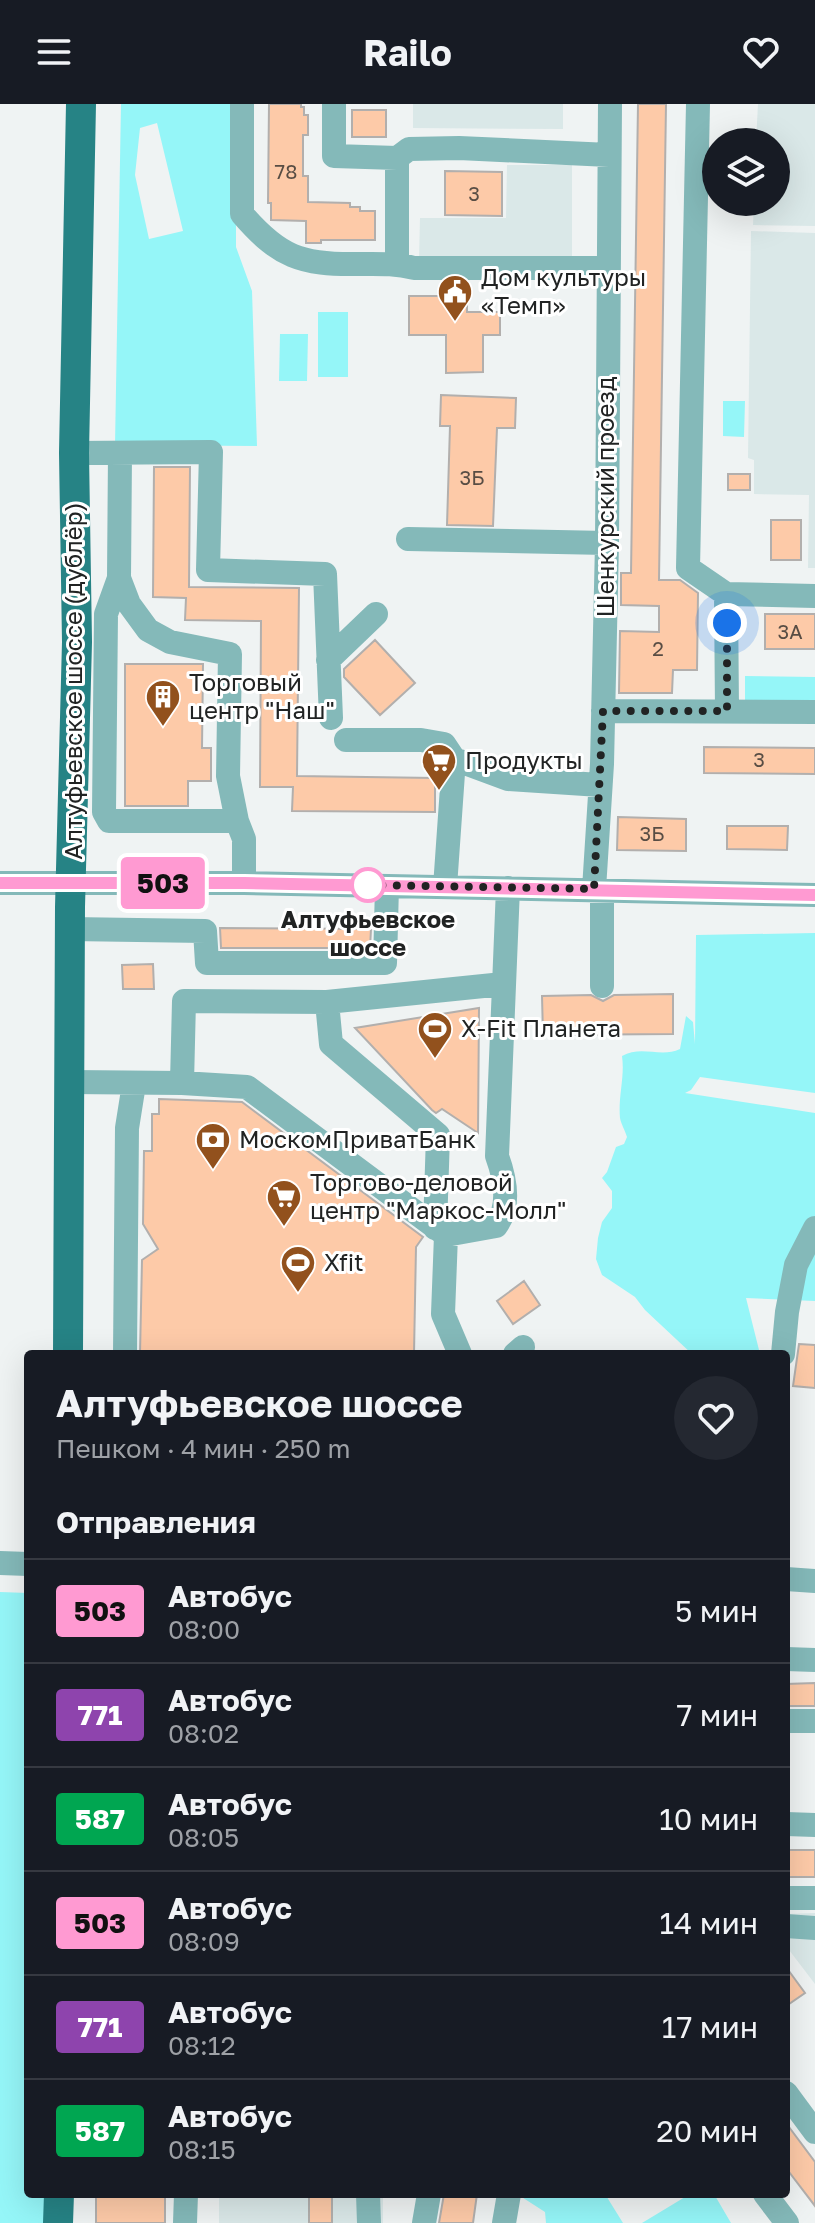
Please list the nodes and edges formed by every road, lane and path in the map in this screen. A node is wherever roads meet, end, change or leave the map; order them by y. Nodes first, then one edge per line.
1 (81, 104) edge
2 (242, 104) edge
3 (334, 104) edge
4 (610, 104) edge
5 (698, 104) edge
6 (609, 155) junction
7 (397, 158) junction
8 (397, 264) junction
9 (607, 268) junction
10 (74, 453) junction
11 (120, 453) junction
12 (408, 539) dead end
13 (607, 543) junction
14 (119, 578) junction
15 (726, 594) junction
16 (815, 596) edge
17 (376, 614) dead end
18 (328, 660) junction
19 (91, 688) junction
20 (603, 711) junction
21 (727, 711) junction
22 (815, 712) edge
23 (331, 718) dead end
24 (346, 740) dead end
25 (454, 759) junction
26 (600, 785) junction
27 (237, 821) junction
28 (72, 882) junction
29 (0, 883) edge
30 (244, 883) junction
31 (387, 886) junction
32 (445, 887) junction
33 (508, 888) junction
34 (598, 890) junction
35 (815, 895) edge
36 (70, 929) junction
37 (503, 984) junction
38 (602, 986) dead end
39 (327, 1002) junction
40 (70, 1082) junction
41 (182, 1083) junction
42 (134, 1084) junction
43 (815, 1228) edge
44 (440, 1232) junction
45 (806, 1266) edge
46 (68, 1350) edge
47 (125, 1350) edge
48 (458, 1350) edge
49 (783, 1350) edge
50 (0, 1563) edge
51 (24, 1564) edge
52 (790, 1579) edge
53 (815, 1581) edge
54 (790, 1659) edge
55 (815, 1660) edge
56 (790, 1721) edge
57 (815, 1721) edge
58 (790, 1824) edge
59 (815, 1825) edge
60 (790, 1898) edge
61 (815, 1898) edge
62 (790, 1926) edge
63 (815, 1928) edge
64 (790, 2098) edge
65 (815, 2132) edge
66 (59, 2198) edge
67 (186, 2198) edge
68 (368, 2198) edge
69 (428, 2198) edge
70 (508, 2198) edge
71 (768, 2198) edge
72 (58, 2223) edge
73 (185, 2223) edge
74 (369, 2223) edge
75 (424, 2223) edge
76 (504, 2223) edge
77 (787, 2223) edge

1 - 10 main road, Алтуфьевское шоссе (дублёр)
2 - 8 street
3 - 7 street
4 - 6 street, Шенкурский проезд
5 - 15 street
6 - 7 street
6 - 9 street, Шенкурский проезд
7 - 8 street
8 - 9 street
9 - 13 street, Шенкурский проезд
10 - 11 street
10 - 19 main road, Алтуфьевское шоссе (дублёр)
11 - 14 street
11 - 18 street
12 - 13 street
13 - 20 street, Шенкурский проезд
14 - 19 street
14 - 27 street
15 - 16 street
15 - 21 street
17 - 18 street
18 - 23 street
19 - 27 street
19 - 28 main road, Алтуфьевское шоссе (дублёр)
20 - 21 street
20 - 26 street, Шенкурский проезд
21 - 22 street
24 - 25 street
25 - 26 street
25 - 32 street
26 - 34 street, Шенкурский проезд
27 - 30 street
28 - 29 street
28 - 30 street
28 - 36 main road, Алтуфьевское шоссе (дублёр)
30 - 31 street
31 - 32 street
31 - 36 street
32 - 33 street
33 - 34 street
33 - 37 street
34 - 35 street
34 - 38 street, Шенкурский проезд
36 - 40 main road, Алтуфьевское шоссе (дублёр)
37 - 39 street
37 - 44 street
39 - 41 street
39 - 44 street
40 - 42 street
40 - 46 main road, Алтуфьевское шоссе (дублёр)
41 - 42 street
41 - 44 street
42 - 47 street
43 - 45 street
44 - 48 street
45 - 49 street
50 - 51 street
52 - 53 street
54 - 55 street
56 - 57 street
58 - 59 street
60 - 61 street
62 - 63 street
64 - 65 street
66 - 72 main road
67 - 73 street
68 - 74 street
69 - 75 street
70 - 76 street
71 - 77 street

